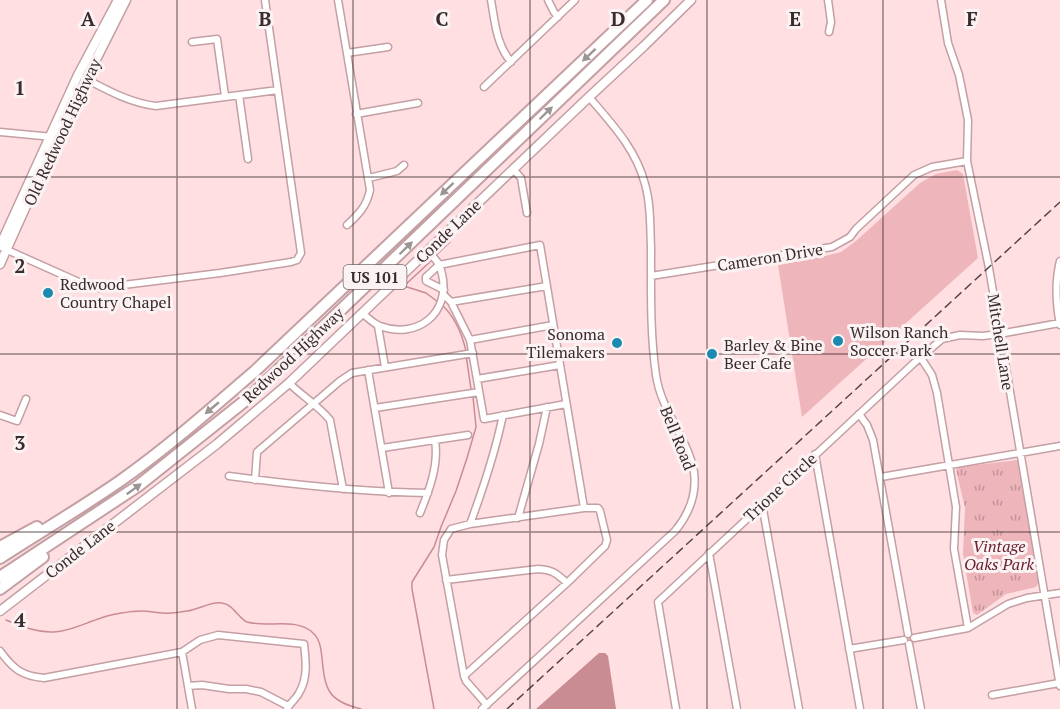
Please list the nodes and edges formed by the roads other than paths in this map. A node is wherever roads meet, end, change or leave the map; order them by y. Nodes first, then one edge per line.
1 (118, 0) edge
2 (126, 0) edge
3 (265, 0) edge
4 (338, 0) edge
5 (491, 0) edge
6 (548, 0) edge
7 (575, 0) edge
8 (647, 0) edge
9 (664, 0) edge
10 (691, 0) edge
11 (828, 0) edge
12 (941, 0) edge
13 (558, 17) junction
14 (829, 32) dead end
15 (192, 42) dead end
16 (388, 47) dead end
17 (347, 53) junction
18 (511, 62) junction
19 (82, 77) junction
20 (484, 87) dead end
21 (278, 90) junction
22 (239, 94) junction
23 (225, 96) junction
24 (589, 97) junction
25 (418, 103) dead end
26 (356, 114) junction
27 (0, 132) edge
28 (53, 137) junction
29 (248, 159) dead end
30 (967, 161) junction
31 (404, 165) dead end
32 (513, 169) junction
33 (369, 178) junction
34 (527, 213) dead end
35 (347, 225) dead end
36 (2, 248) edge
37 (433, 258) junction
38 (1060, 261) edge
39 (0, 264) edge
40 (651, 276) junction
41 (547, 286) junction
42 (443, 295) junction
43 (452, 302) junction
44 (362, 313) junction
45 (1060, 323) edge
46 (554, 325) junction
47 (378, 326) junction
48 (999, 334) junction
49 (470, 340) junction
50 (471, 353) junction
51 (921, 358) junction
52 (560, 365) junction
53 (385, 367) junction
54 (368, 370) junction
55 (477, 379) junction
56 (289, 383) junction
57 (478, 392) junction
58 (26, 399) dead end
59 (314, 404) junction
60 (566, 404) junction
61 (547, 407) junction
62 (375, 408) junction
63 (859, 414) junction
64 (0, 415) edge
65 (502, 415) junction
66 (468, 435) dead end
67 (435, 440) junction
68 (1060, 446) edge
69 (382, 448) junction
70 (1020, 453) junction
71 (815, 454) junction
72 (949, 466) junction
73 (229, 476) dead end
74 (881, 477) junction
75 (255, 480) junction
76 (343, 489) junction
77 (106, 490) junction
78 (389, 493) junction
79 (428, 493) junction
80 (116, 502) junction
81 (762, 504) junction
82 (584, 508) junction
83 (420, 513) dead end
84 (518, 518) junction
85 (471, 524) junction
86 (0, 547) edge
87 (710, 553) junction
88 (0, 558) edge
89 (0, 577) edge
90 (446, 580) junction
91 (567, 583) junction
92 (0, 589) edge
93 (1060, 593) edge
94 (1045, 595) junction
95 (0, 611) edge
96 (968, 628) junction
97 (909, 639) junction
98 (849, 649) junction
99 (0, 651) edge
100 (182, 652) junction
101 (464, 676) junction
102 (1060, 684) edge
103 (188, 686) junction
104 (992, 694) dead end
105 (484, 707) edge
106 (287, 708) edge
107 (192, 709) edge
108 (676, 709) edge
109 (737, 709) edge
110 (799, 709) edge
111 (860, 709) edge
112 (921, 709) edge

1 - 19 street, Old Redwood Highway
2 - 19 street, Old Redwood Highway
3 - 21 street
4 - 17 street
5 - 18 street
6 - 13 street
7 - 13 street
8 -> 77 highway, Redwood Highway / US 101
80 -> 9 highway, Redwood Highway / US 101
10 - 24 street, Conde Lane
11 - 14 street
12 - 30 street, Mitchell Lane
13 - 18 street
15 - 23 street
16 - 17 street
17 - 26 street
18 - 20 street
19 - 23 street
19 - 28 street, Old Redwood Highway
21 - 22 street
21 - 36 street
22 - 23 street
22 - 29 street
24 - 32 street, Conde Lane
24 - 40 street, Bell Road
25 - 26 street
26 - 33 street
27 - 28 street
28 - 36 street, Old Redwood Highway
30 - 40 street, Cameron Drive
30 - 48 street, Mitchell Lane
31 - 33 street
32 - 34 street
32 - 37 street, Conde Lane
33 - 35 street
36 - 39 street, Old Redwood Highway
37 - 41 street
37 - 42 street
37 - 42 street
37 - 44 street, Conde Lane
38 - 45 street
40 - 105 street, Bell Road
41 - 43 street
41 - 46 street
42 - 43 street
42 - 47 street
43 - 49 street
44 - 47 street
44 - 56 street, Conde Lane
45 - 48 street, Trione Circle
46 - 49 street
46 - 52 street
47 - 53 street
48 - 51 street, Trione Circle
48 - 70 street, Mitchell Lane
49 - 50 street
50 - 53 street
50 - 55 street
51 - 63 street, Trione Circle
51 - 72 street
52 - 55 street
52 - 60 street
53 - 54 street
54 - 59 street
54 - 62 street
55 - 57 street
56 - 59 street
56 - 95 street, Conde Lane
57 - 62 street
57 - 65 street
58 - 64 street
59 - 75 street
59 - 76 street
60 - 61 street
60 - 82 street
61 - 65 street
61 - 84 street
62 - 69 street
63 - 71 street, Trione Circle
63 - 74 street
65 - 85 street
66 - 67 street
67 - 69 street
67 - 79 street
68 - 70 street
69 - 78 street
70 - 72 street
70 - 94 street, Mitchell Lane
71 - 81 street, Trione Circle
71 - 98 street
72 - 74 street
72 - 96 street
73 - 75 street
74 - 97 street
75 - 76 street
76 - 78 street
77 - 86 highway
77 - 88 highway, Redwood Highway / US 101
78 - 79 street
79 - 83 street
80 - 89 highway, Redwood Highway / US 101
80 - 92 highway
81 - 87 street, Trione Circle
81 - 110 street
82 - 84 street
82 - 91 street
84 - 85 street
85 - 90 street
87 - 108 street, Trione Circle
87 - 109 street
90 - 91 street
90 - 101 street
91 - 101 street
93 - 94 street
94 - 96 street
94 - 102 street, Mitchell Lane
96 - 97 street
97 - 98 street
97 - 112 street
98 - 111 street
99 - 100 street
100 - 103 street
100 - 106 street
101 - 105 street
102 - 104 street
103 - 106 street
103 - 107 street

